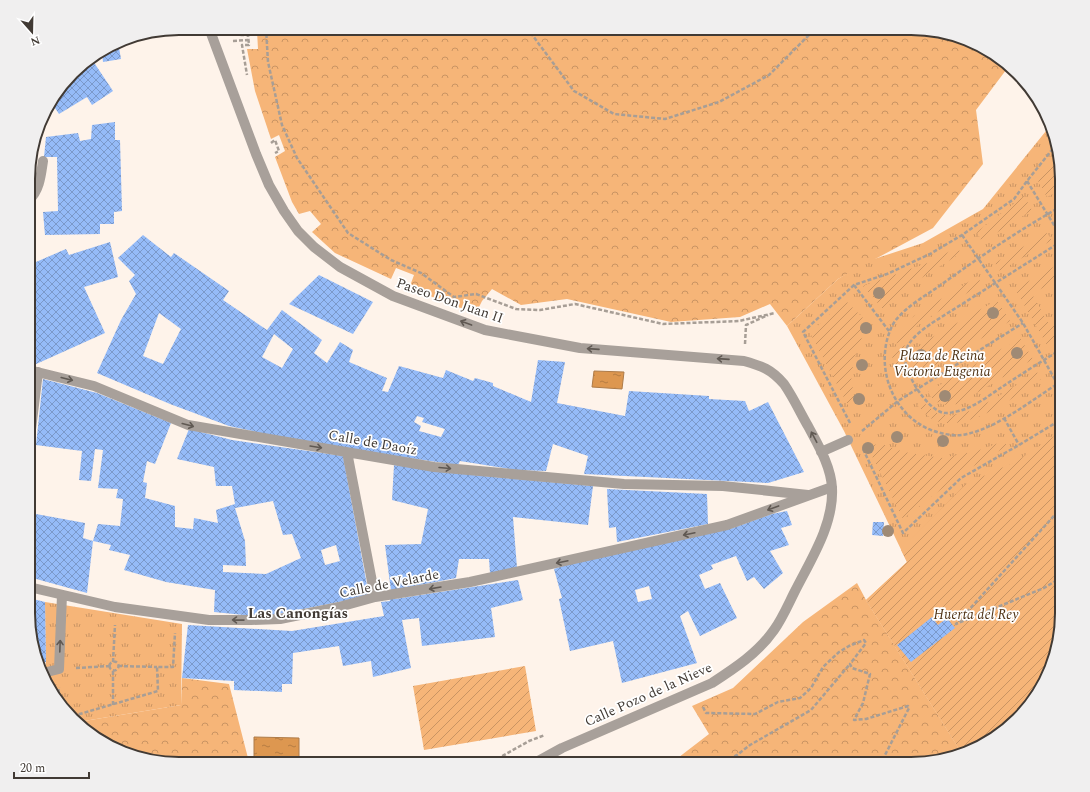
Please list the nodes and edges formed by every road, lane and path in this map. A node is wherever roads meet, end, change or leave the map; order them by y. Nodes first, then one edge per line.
1 (212, 35) edge
2 (266, 35) edge
3 (532, 35) edge
4 (809, 35) edge
5 (241, 40) dead end
6 (248, 40) dead end
7 (1052, 150) edge
8 (43, 161) dead end
9 (1027, 181) junction
10 (35, 192) edge
11 (1055, 210) edge
12 (1047, 214) junction
13 (1055, 227) edge
14 (962, 235) junction
15 (1055, 245) edge
16 (978, 258) junction
17 (995, 282) junction
18 (854, 285) junction
19 (1023, 323) junction
20 (746, 325) dead end
21 (889, 331) junction
22 (1055, 353) edge
23 (1044, 360) junction
24 (35, 371) edge
25 (1055, 380) edge
26 (1055, 385) edge
27 (917, 389) junction
28 (898, 402) junction
29 (1004, 418) junction
30 (1055, 423) edge
31 (852, 438) junction
32 (1019, 445) junction
33 (347, 452) junction
34 (821, 452) junction
35 (832, 487) junction
36 (810, 495) junction
37 (1055, 515) edge
38 (1055, 581) edge
39 (35, 588) edge
40 (62, 595) junction
41 (375, 598) junction
42 (115, 607) junction
43 (176, 615) junction
44 (114, 662) junction
45 (850, 664) junction
46 (109, 666) junction
47 (118, 666) junction
48 (158, 667) junction
49 (59, 669) junction
50 (113, 671) junction
51 (48, 672) edge
52 (694, 691) junction
53 (113, 705) junction
54 (77, 715) edge
55 (546, 757) edge
56 (733, 757) edge
57 (884, 757) edge

34 -> 1 street, Paseo Don Juan II
2 - 20 path
3 - 4 path
5 - 6 path
7 - 9 path
8 - 10 street
9 - 12 path
9 - 14 path
11 - 12 path
12 - 13 path
12 - 16 path
14 - 16 path
14 - 18 path
15 - 17 path
16 - 17 path
16 - 21 path
17 - 19 path
17 - 27 path
18 - 21 path
18 - 31 path
19 - 23 path
19 - 27 path
21 - 28 path
22 - 23 path
23 - 25 path
23 - 27 path
24 -> 33 street, Calle de Daoíz
26 - 29 path
27 - 28 path
28 - 29 path
28 - 31 path
29 - 32 path
30 - 32 path
31 - 32 path
31 - 34 street
33 -> 36 street, Calle de Daoíz
33 - 41 street
34 - 35 street, Paseo Don Juan II
35 - 36 street, Calle de Velarde
35 - 52 street, Calle Pozo de la Nieve
36 -> 41 street, Calle de Velarde
37 - 38 path
39 - 40 street, Calle de Velarde
40 - 42 street, Calle de Velarde
49 -> 40 street
41 -> 43 street, Calle de Velarde
42 - 43 street, Calle de Velarde
42 - 44 path
43 - 48 path
44 - 46 path
44 - 47 path
45 - 52 path
45 - 56 path
45 - 57 path
46 - 49 path
46 - 50 path
47 - 48 path
47 - 50 path
48 - 53 path
49 - 51 street
50 - 53 path
52 - 55 street, Calle Pozo de la Nieve
53 - 54 path

